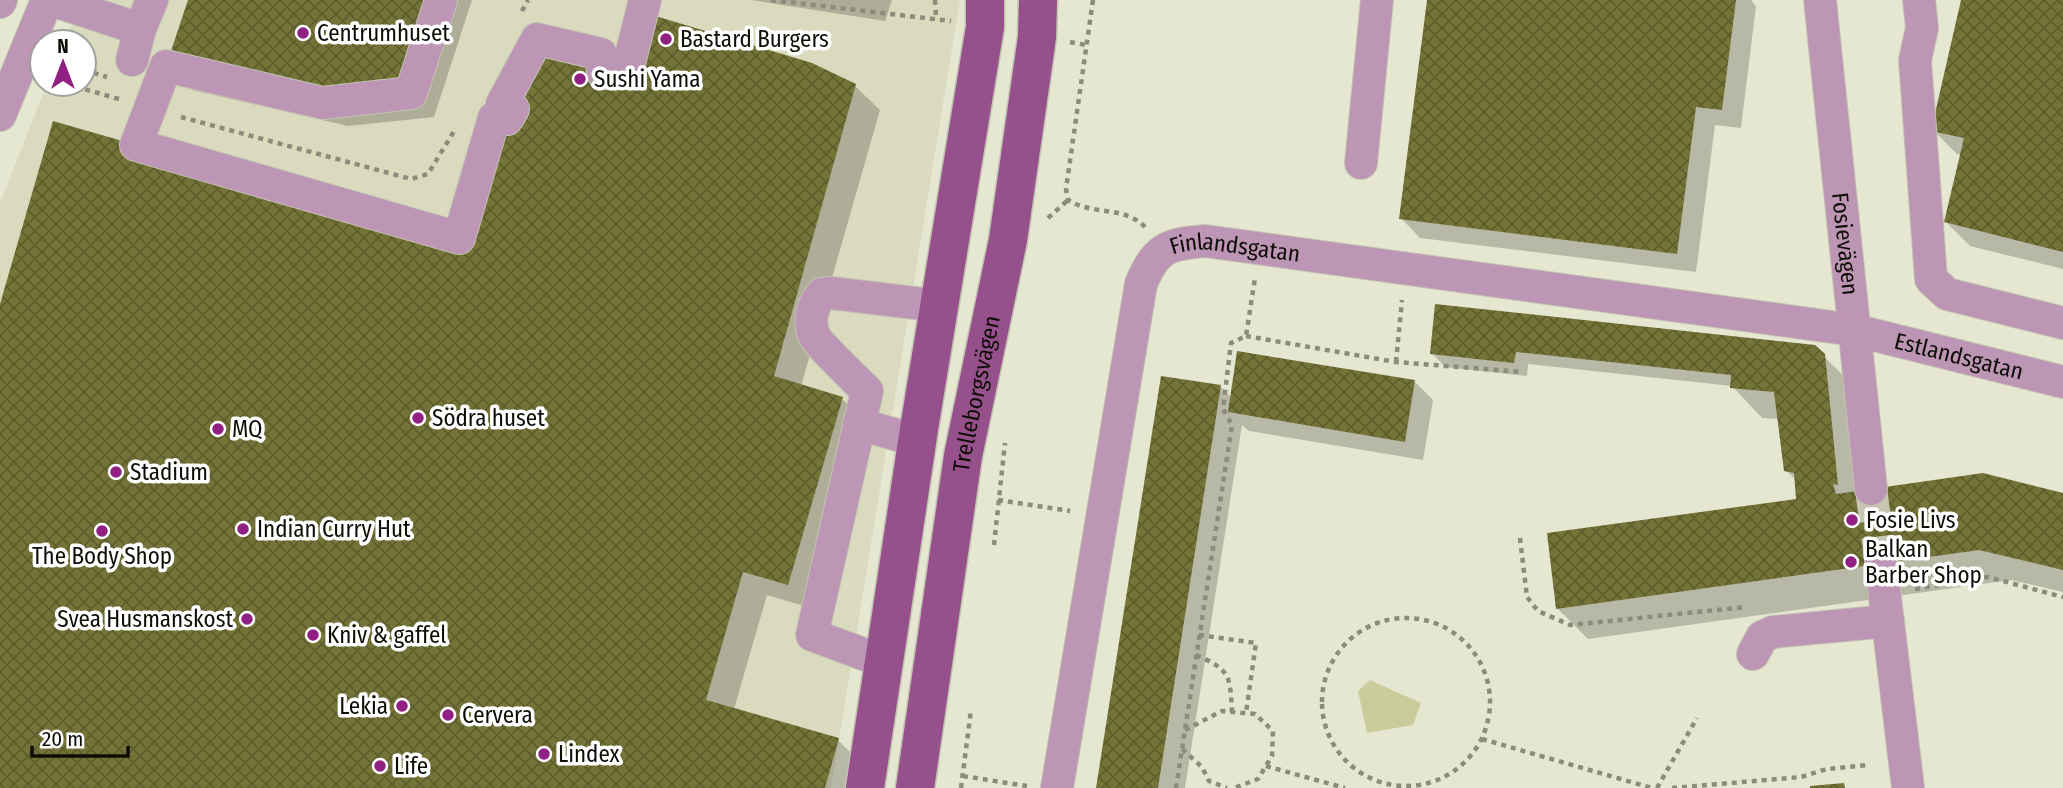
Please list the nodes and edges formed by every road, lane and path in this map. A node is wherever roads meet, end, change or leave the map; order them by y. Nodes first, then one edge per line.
1 (49, 0) edge
2 (152, 0) edge
3 (441, 0) edge
4 (645, 0) edge
5 (771, 0) edge
6 (936, 0) edge
7 (985, 0) edge
8 (1038, 0) edge
9 (1093, 0) edge
10 (1377, 0) edge
11 (1820, 0) edge
12 (1919, 0) edge
13 (140, 29) junction
14 (132, 60) dead end
15 (98, 75) edge
16 (106, 77) dead end
17 (98, 93) edge
18 (150, 108) junction
19 (0, 115) edge
20 (1361, 163) dead end
21 (1260, 248) junction
22 (1161, 251) junction
23 (1405, 268) junction
24 (940, 306) junction
25 (2063, 323) edge
26 (1854, 330) junction
27 (1247, 336) junction
28 (1396, 362) junction
29 (1523, 372) dead end
30 (2063, 382) edge
31 (859, 424) junction
32 (918, 441) junction
33 (1871, 489) tunnel mouth
34 (998, 500) dead end
35 (1102, 516) junction
36 (1520, 538) dead end
37 (1881, 564) tunnel mouth
38 (2063, 597) edge
39 (1748, 607) dead end
40 (1886, 608) junction
41 (1199, 635) junction
42 (1753, 654) dead end
43 (1196, 655) junction
44 (885, 662) junction
45 (971, 710) dead end
46 (1232, 712) junction
47 (1246, 713) junction
48 (1697, 718) dead end
49 (1185, 730) junction
50 (1482, 739) junction
51 (1182, 749) junction
52 (1867, 765) dead end
53 (1266, 766) junction
54 (963, 776) junction
55 (865, 788) edge
56 (915, 788) edge
57 (961, 788) edge
58 (1038, 788) edge
59 (1057, 788) edge
60 (1176, 788) edge
61 (1227, 788) edge
62 (1234, 788) edge
63 (1345, 788) edge
64 (1652, 788) edge
65 (1657, 788) edge
66 (1672, 788) edge
67 (1908, 788) edge

1 - 13 street
1 - 19 street
2 - 13 street
3 - 18 street
4 - 18 street
5 - 6 path
7 - 24 main road
8 - 56 main road, Trelleborgsvägen
9 - 22 path
10 - 20 street
11 - 26 street, Fosievägen
12 - 25 street
13 - 14 street
15 - 16 path
17 - 18 path
21 - 22 street, Finlandsgatan
21 - 23 street, Finlandsgatan
21 - 27 path
22 - 35 street, Finlandsgatan
23 - 26 street, Finlandsgatan
23 - 28 path
24 - 31 street
24 - 32 main road
26 - 30 street, Estlandsgatan
26 - 33 street, Fosievägen
27 - 28 path
27 - 41 path
28 - 29 path
31 - 32 street
31 - 44 street
32 - 44 main road
34 - 35 path
35 - 59 street, Finlandsgatan
36 - 39 path
37 - 40 street
38 - 40 path
40 - 42 street
40 - 67 street
41 - 43 path
41 - 47 path
43 - 46 path
43 - 49 path
44 - 55 main road
45 - 54 path
46 - 47 path
46 - 49 path
47 - 53 path
48 - 65 path
49 - 51 path
50 - 50 path
50 - 64 path
51 - 60 path
51 - 61 path
52 - 66 path
53 - 62 path
53 - 63 path
54 - 57 path
54 - 58 path

